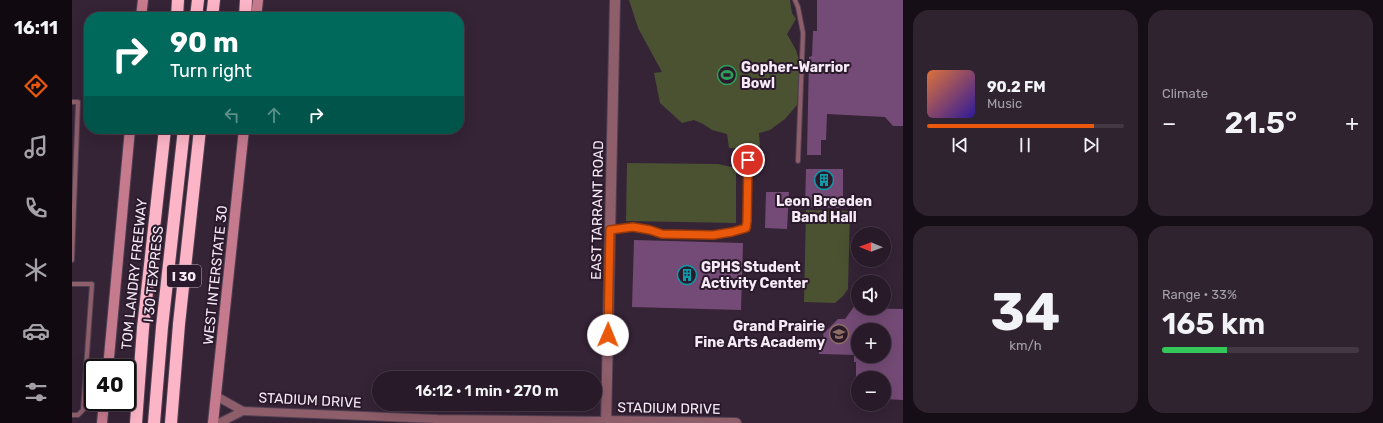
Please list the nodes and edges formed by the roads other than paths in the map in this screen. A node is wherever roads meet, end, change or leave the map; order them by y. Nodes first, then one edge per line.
1 (143, 0) edge
2 (178, 0) edge
3 (198, 0) edge
4 (214, 0) edge
5 (246, 0) edge
6 (258, 0) edge
7 (615, 0) edge
8 (795, 0) edge
9 (142, 12) edge
10 (177, 12) edge
11 (197, 12) edge
12 (213, 12) edge
13 (245, 12) edge
14 (257, 12) edge
15 (72, 102) edge
16 (130, 134) edge
17 (163, 134) edge
18 (183, 134) edge
19 (199, 134) edge
20 (243, 134) edge
21 (748, 160) dead end
22 (798, 161) dead end
23 (610, 230) junction
24 (72, 260) edge
25 (72, 284) edge
26 (109, 359) edge
27 (216, 396) junction
28 (103, 411) edge
29 (243, 411) junction
30 (72, 415) edge
31 (500, 422) edge
32 (581, 422) edge
33 (606, 422) edge
34 (102, 423) edge
35 (136, 423) edge
36 (154, 423) edge
37 (171, 423) edge
38 (213, 423) edge
39 (219, 423) edge
40 (736, 423) edge

1 - 9 main road
2 - 10 highway
3 - 11 highway
4 - 12 highway
5 - 13 highway
6 - 14 main road
7 - 23 street, EAST TARRANT ROAD
8 - 22 lane
15 - 24 lane
16 - 26 main road
17 - 35 highway, TOM LANDRY FREEWAY / I 30
18 - 36 highway, I 30 TEXPRESS
19 - 37 highway, I 30
20 - 27 main road, WEST INTERSTATE 30
21 - 23 lane
23 - 33 street, EAST TARRANT ROAD
25 - 30 lane
27 - 29 street, STADIUM DRIVE
27 - 38 main road, WEST INTERSTATE 30
28 - 34 main road
29 - 31 street, STADIUM DRIVE
29 - 39 street, STADIUM DRIVE
31 - 32 street, STADIUM DRIVE
32 - 33 street, STADIUM DRIVE
33 - 40 street, STADIUM DRIVE

